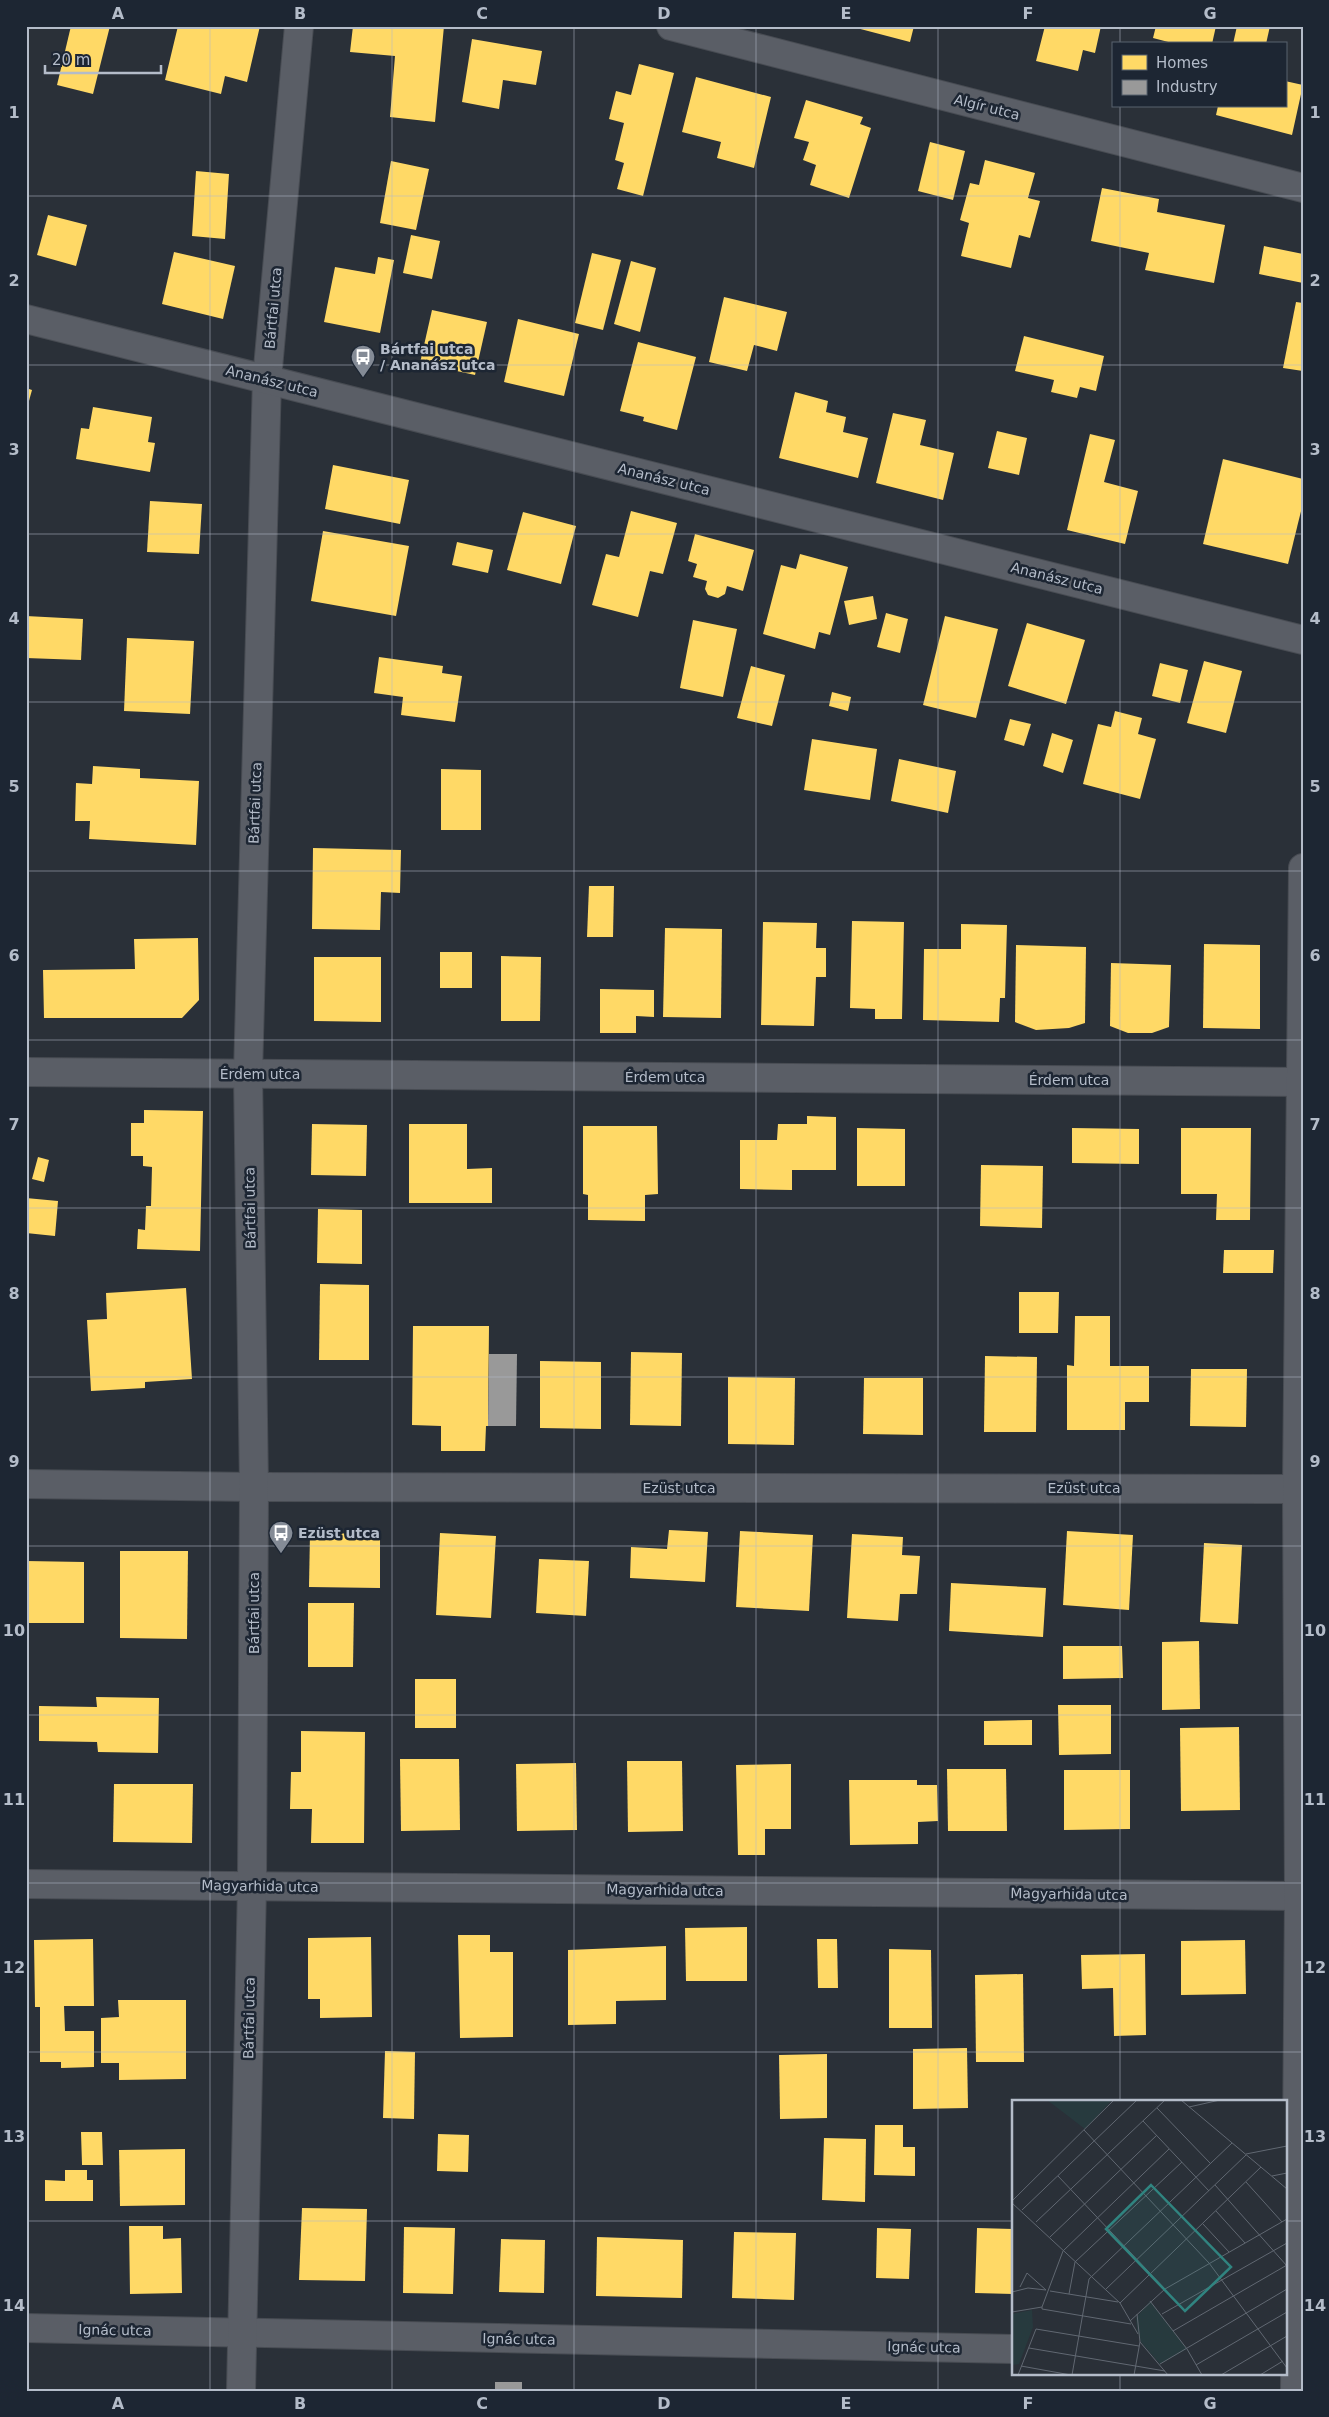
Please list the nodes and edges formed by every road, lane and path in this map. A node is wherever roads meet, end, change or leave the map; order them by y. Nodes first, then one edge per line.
1 (298, 26) edge
2 (671, 26) edge
3 (1303, 188) edge
4 (26, 319) edge
5 (267, 379) junction
6 (1303, 640) edge
7 (1303, 868) edge
8 (26, 1072) edge
9 (248, 1074) junction
10 (1301, 1082) edge
11 (26, 1484) edge
12 (254, 1487) junction
13 (1300, 1489) edge
14 (26, 1884) edge
15 (252, 1886) junction
16 (1301, 1896) edge
17 (26, 2328) edge
18 (242, 2333) junction
19 (1012, 2349) edge
20 (1295, 2355) edge
21 (241, 2391) edge
22 (1295, 2391) edge

1 - 5 street, Bártfai utca
2 - 3 street, Algír utca
4 - 5 street, Ananász utca
5 - 6 street, Ananász utca
5 - 9 street, Bártfai utca
7 - 10 street
8 - 9 street, Érdem utca
9 - 10 street, Érdem utca
9 - 12 street, Bártfai utca
10 - 13 street
11 - 12 street, Ezüst utca
12 - 13 street, Ezüst utca
12 - 15 street, Bártfai utca
13 - 16 street
14 - 15 street, Magyarhida utca
15 - 16 street, Magyarhida utca
15 - 18 street, Bártfai utca
16 - 20 street
17 - 18 street, Ignác utca
18 - 19 street, Ignác utca
18 - 21 street, Bártfai utca
20 - 22 street

